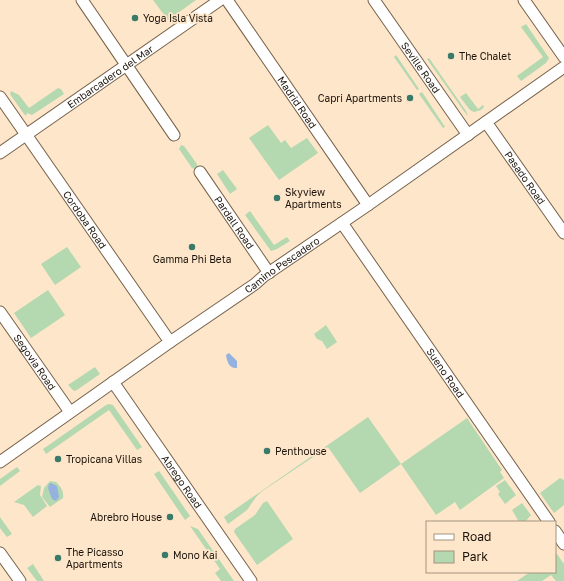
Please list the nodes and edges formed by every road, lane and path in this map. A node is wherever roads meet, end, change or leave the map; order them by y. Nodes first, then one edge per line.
1 (82, 0) edge
2 (220, 0) edge
3 (227, 0) edge
4 (374, 0) edge
5 (524, 0) edge
6 (564, 57) edge
7 (127, 65) junction
8 (564, 67) edge
9 (0, 97) edge
10 (486, 122) junction
11 (468, 134) junction
12 (26, 135) junction
13 (174, 135) dead end
14 (0, 153) edge
15 (200, 172) dead end
16 (368, 205) junction
17 (342, 223) junction
18 (564, 233) edge
19 (269, 273) junction
20 (0, 312) edge
21 (170, 342) junction
22 (113, 382) junction
23 (70, 412) junction
24 (0, 462) edge
25 (548, 521) edge
26 (556, 532) edge
27 (564, 544) edge
28 (0, 553) edge
29 (20, 581) edge
30 (251, 581) edge

1 - 7 street
2 - 7 street, Embarcadero del Mar
3 - 16 street, Madrid Road
4 - 11 street, Seville Road
5 - 6 street
7 - 12 street, Embarcadero del Mar
7 - 13 street
8 - 10 street, Camino Pescadero
9 - 12 street, Cordoba Road
10 - 11 street, Camino Pescadero
10 - 18 street, Pasado Road
11 - 16 street, Camino Pescadero
12 - 14 street, Embarcadero del Mar
12 - 21 street, Cordoba Road
15 - 19 street, Pardall Road
16 - 17 street, Camino Pescadero
17 - 19 street, Camino Pescadero
17 - 25 street, Sueno Road
19 - 21 street, Camino Pescadero
20 - 23 street, Segovia Road
21 - 22 street, Camino Pescadero
22 - 23 street, Camino Pescadero
22 - 30 street, Abrego Road
23 - 24 street, Camino Pescadero
26 - 27 street
28 - 29 street

